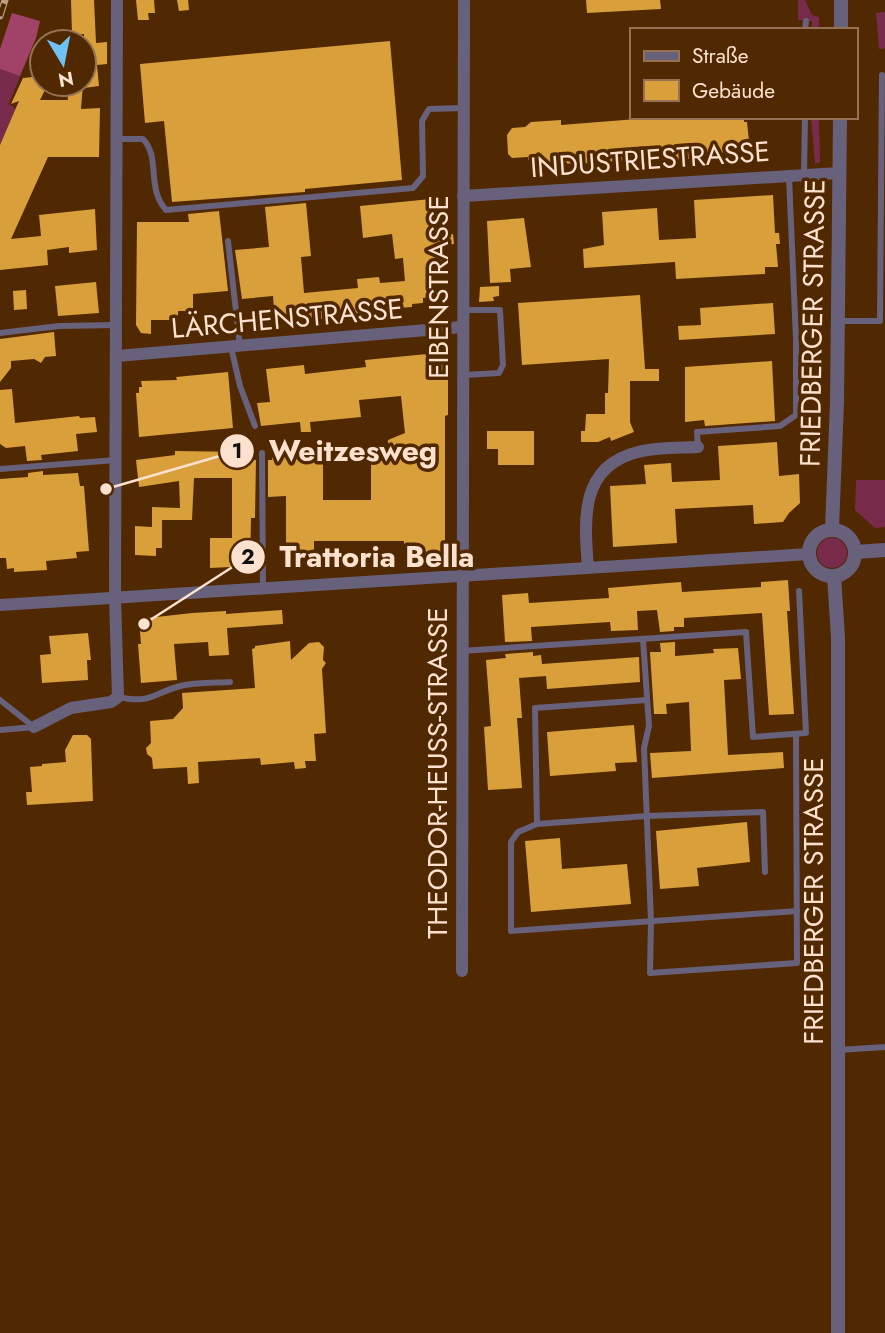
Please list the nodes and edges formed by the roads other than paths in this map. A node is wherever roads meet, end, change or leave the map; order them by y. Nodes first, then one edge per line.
1 (117, 0) edge
2 (464, 0) edge
3 (841, 0) edge
4 (806, 21) dead end
5 (805, 28) edge
6 (841, 28) edge
7 (882, 75) dead end
8 (464, 108) junction
9 (805, 119) edge
10 (840, 119) edge
11 (118, 139) junction
12 (839, 173) junction
13 (804, 174) junction
14 (789, 175) junction
15 (463, 195) junction
16 (228, 241) dead end
17 (883, 308) edge
18 (462, 310) junction
19 (838, 321) junction
20 (117, 325) junction
21 (462, 327) junction
22 (0, 333) edge
23 (236, 346) junction
24 (117, 356) junction
25 (462, 375) junction
26 (255, 426) dead end
27 (698, 447) joint
28 (262, 453) dead end
29 (116, 460) junction
30 (0, 469) edge
31 (832, 529) junction
32 (885, 550) edge
33 (856, 552) junction
34 (809, 554) junction
35 (588, 567) junction
36 (461, 574) junction
37 (834, 576) junction
38 (263, 589) junction
39 (799, 591) dead end
40 (115, 598) junction
41 (0, 605) edge
42 (643, 639) junction
43 (461, 651) junction
44 (230, 682) dead end
45 (118, 696) junction
46 (0, 700) edge
47 (648, 701) junction
48 (34, 727) junction
49 (0, 730) edge
50 (796, 734) junction
51 (647, 816) junction
52 (537, 824) junction
53 (765, 872) dead end
54 (797, 911) junction
55 (651, 921) junction
56 (462, 971) dead end
57 (885, 1047) edge
58 (839, 1050) junction
59 (838, 1333) edge

1 - 11 street
2 - 8 street, EIBENSTRASSE
3 - 6 street
4 - 5 lane
7 - 17 lane
8 - 11 lane
8 - 15 street, EIBENSTRASSE
9 - 13 lane
10 - 12 street, FRIEDBERGER STRASSE
11 - 20 street
12 - 13 street, INDUSTRIESTRASSE
12 - 19 street, FRIEDBERGER STRASSE
13 - 14 street, INDUSTRIESTRASSE
14 - 15 street, INDUSTRIESTRASSE
14 - 27 lane
15 - 18 street, EIBENSTRASSE
16 - 23 lane
17 - 19 lane
18 - 21 street, EIBENSTRASSE
18 - 25 lane
19 - 31 street, FRIEDBERGER STRASSE
20 - 22 lane
20 - 24 street
21 - 23 street, LÄRCHENSTRASSE
21 - 25 street, EIBENSTRASSE
23 - 24 street, LÄRCHENSTRASSE
23 - 26 lane
24 - 29 street
25 - 36 street, EIBENSTRASSE
27 - 35 street
28 - 38 lane
29 - 30 lane
29 - 40 street
31 - 33 street
31 - 34 street
32 - 33 street
33 - 37 street
34 - 35 street, THEODOR-HEUSS-STRASSE
34 - 37 street
35 - 36 street, THEODOR-HEUSS-STRASSE
36 - 38 street, THEODOR-HEUSS-STRASSE
36 - 43 street, THEODOR-HEUSS-STRASSE
37 - 58 street, FRIEDBERGER STRASSE
38 - 40 street, THEODOR-HEUSS-STRASSE
39 - 50 lane
40 - 41 street, THEODOR-HEUSS-STRASSE
40 - 45 street
42 - 43 lane
42 - 47 lane
42 - 50 lane
43 - 56 street, THEODOR-HEUSS-STRASSE
44 - 45 lane
45 - 48 street
46 - 48 lane
47 - 51 lane
47 - 52 lane
48 - 49 lane
50 - 54 lane
51 - 52 lane
51 - 53 lane
51 - 55 lane
52 - 55 lane
54 - 55 lane
54 - 55 lane
57 - 58 lane
58 - 59 street, FRIEDBERGER STRASSE

